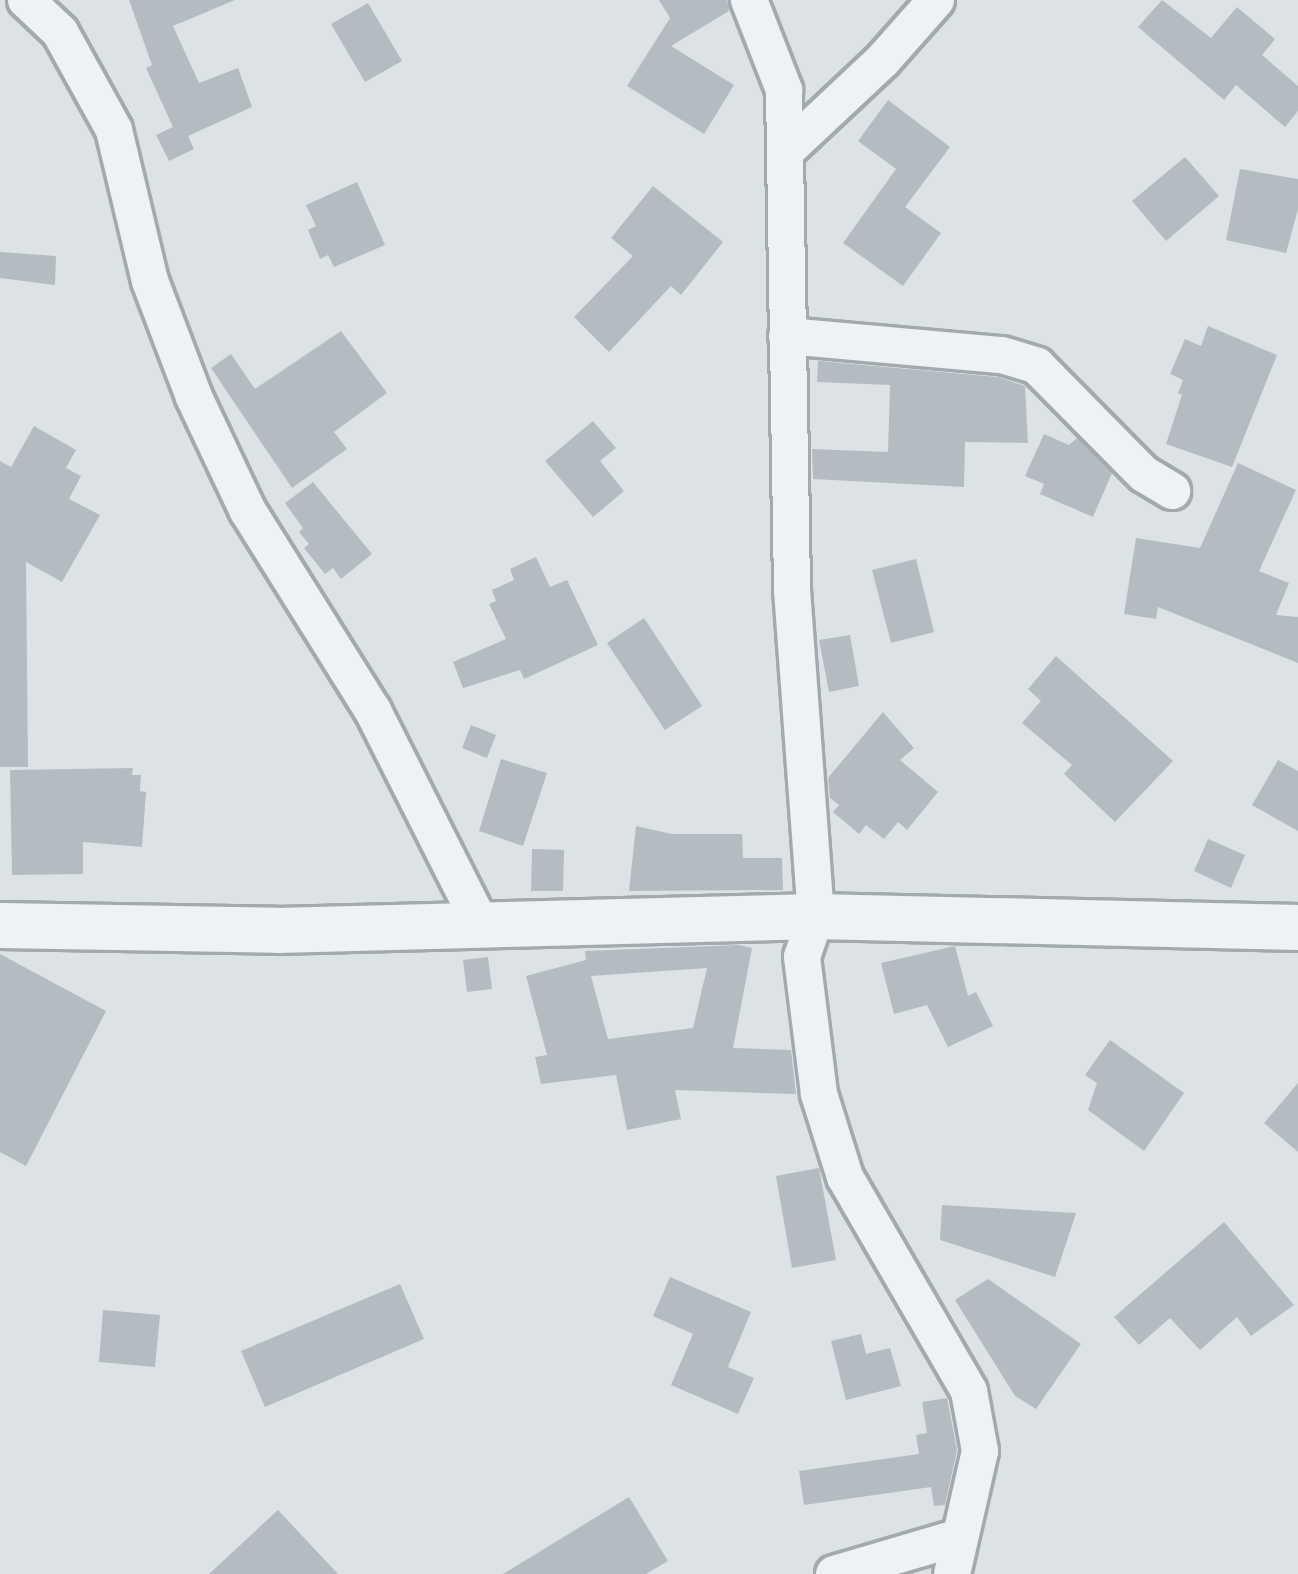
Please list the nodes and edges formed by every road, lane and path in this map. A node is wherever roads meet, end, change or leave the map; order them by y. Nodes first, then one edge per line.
1 (26, 0) edge
2 (748, 0) edge
3 (936, 0) edge
4 (784, 152) junction
5 (787, 336) junction
6 (1172, 491) dead end
7 (816, 916) junction
8 (0, 925) edge
9 (481, 925) junction
10 (1298, 927) edge
11 (960, 1537) junction
12 (834, 1574) edge
13 (952, 1574) edge

1 - 9 street
2 - 4 street
3 - 4 street
4 - 5 street
5 - 6 street
5 - 7 street
7 - 9 street
7 - 10 street
7 - 11 street
8 - 9 street
11 - 12 street
11 - 13 street

